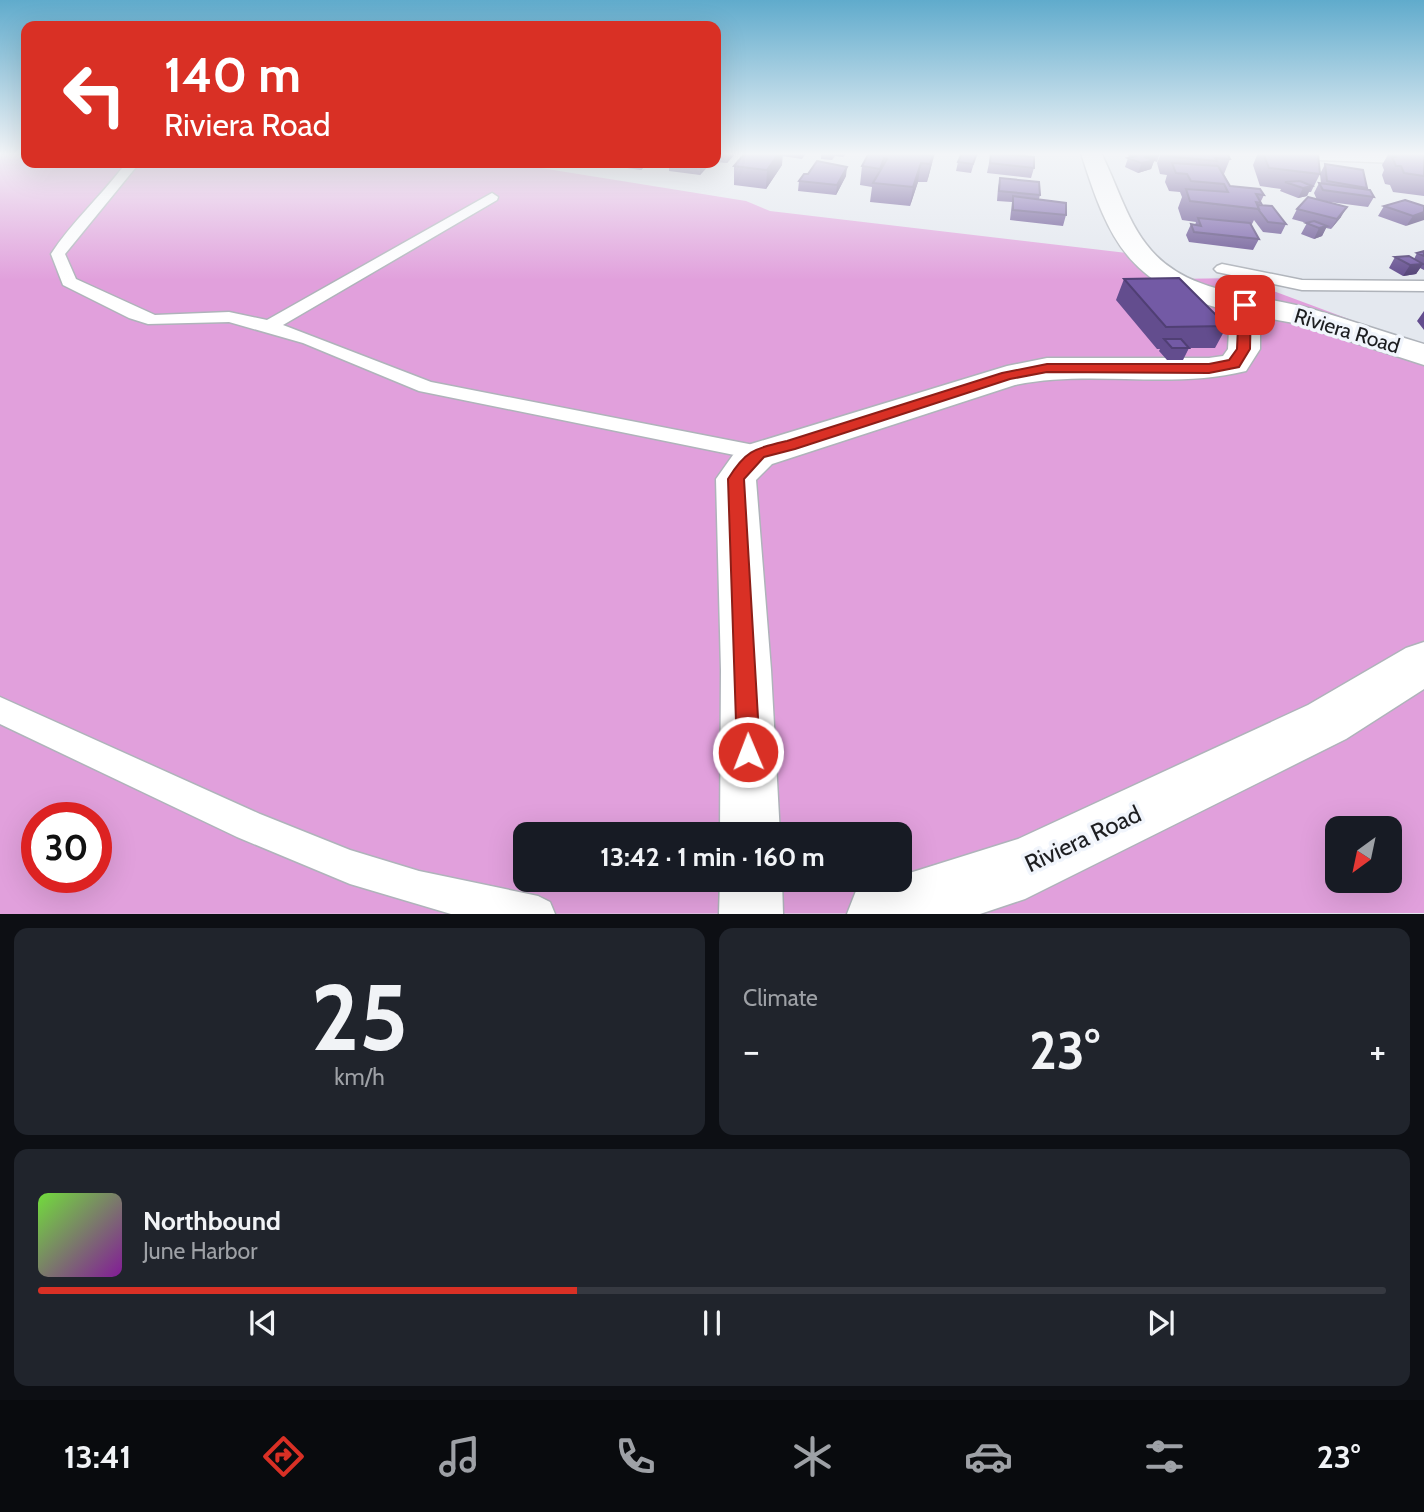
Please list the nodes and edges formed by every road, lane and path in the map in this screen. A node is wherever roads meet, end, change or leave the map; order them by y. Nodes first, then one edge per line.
1 (108, 196) edge
2 (1110, 196) edge
3 (492, 197) dead end
4 (1222, 269) dead end
5 (1424, 286) edge
6 (1245, 305) junction
7 (269, 326) junction
8 (1424, 355) edge
9 (759, 453) junction
10 (1424, 663) edge
11 (0, 710) edge
12 (750, 822) edge
13 (751, 892) edge
14 (538, 914) edge
15 (751, 914) edge
16 (880, 914) edge

1 - 7 lane
2 - 6 street, Riviera Road
3 - 7 lane
4 - 5 lane
6 - 8 street, Riviera Road
6 - 9 street
7 - 9 lane
9 - 12 street
10 - 16 street, Riviera Road
11 - 14 lane
13 - 15 street

